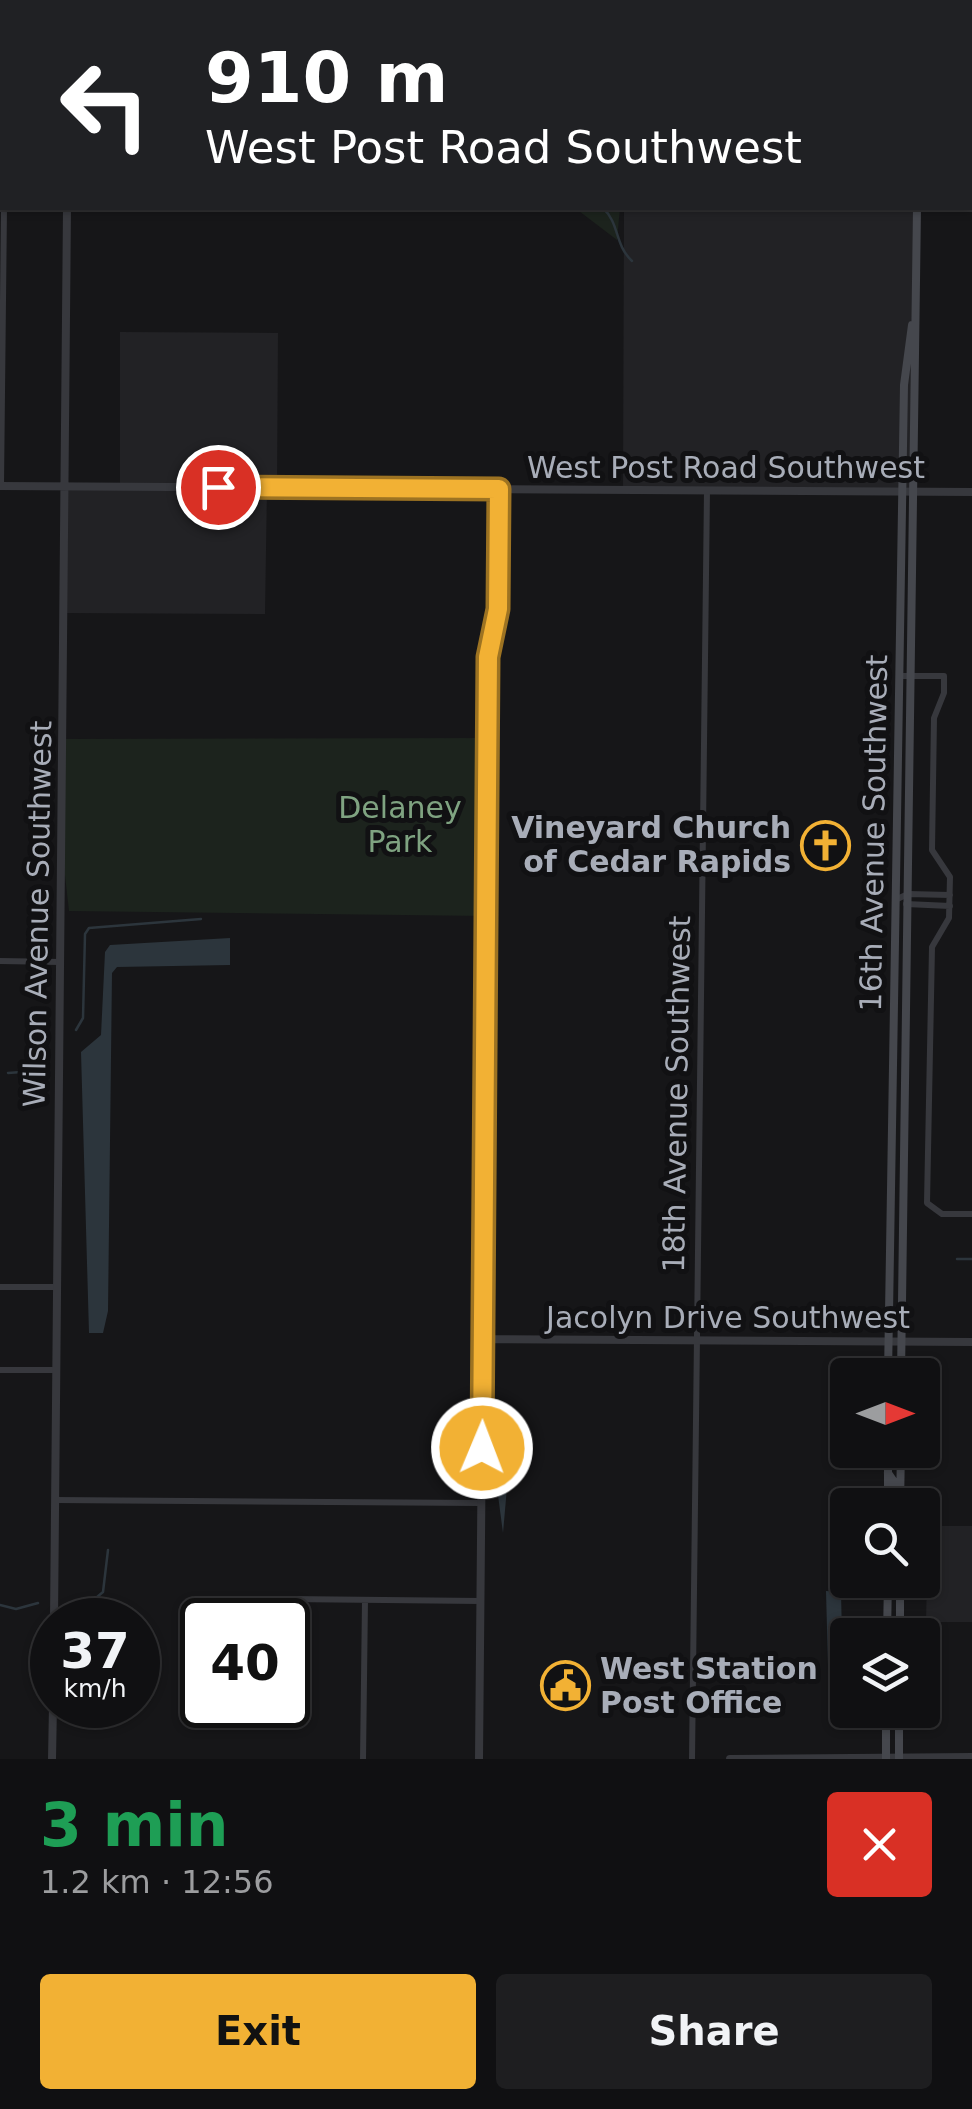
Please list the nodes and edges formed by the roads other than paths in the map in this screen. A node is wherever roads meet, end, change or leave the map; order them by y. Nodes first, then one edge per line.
1 (4, 210) edge
2 (67, 210) edge
3 (917, 210) edge
4 (2, 267) edge
5 (916, 292) junction
6 (1, 346) edge
7 (1, 425) edge
8 (0, 486) edge
9 (65, 486) junction
10 (499, 489) junction
11 (707, 490) junction
12 (902, 492) junction
13 (915, 492) junction
14 (972, 492) edge
15 (899, 676) junction
16 (912, 676) junction
17 (908, 894) junction
18 (950, 895) junction
19 (895, 900) junction
20 (908, 905) junction
21 (950, 906) junction
22 (0, 961) edge
23 (60, 962) junction
24 (972, 1214) edge
25 (0, 1287) edge
26 (57, 1287) junction
27 (483, 1339) junction
28 (697, 1340) junction
29 (888, 1342) junction
30 (901, 1342) junction
31 (972, 1342) edge
32 (888, 1358) edge
33 (901, 1358) edge
34 (0, 1370) edge
35 (56, 1370) junction
36 (55, 1500) junction
37 (481, 1503) junction
38 (54, 1598) edge
39 (310, 1599) edge
40 (366, 1600) junction
41 (480, 1600) junction
42 (53, 1728) edge
43 (886, 1728) edge
44 (899, 1728) edge
45 (886, 1757) edge
46 (899, 1757) edge
47 (972, 1757) edge
48 (52, 1759) edge
49 (363, 1759) edge
50 (479, 1759) edge
51 (692, 1759) edge
52 (730, 1759) edge

1 - 4 street
2 - 9 street, Wilson Avenue Southwest
3 - 5 main road, 16th Avenue Southwest
4 - 6 street
5 - 12 main road, 16th Avenue Southwest
5 - 13 main road, 16th Avenue Southwest
6 - 7 street
7 - 8 street
8 - 9 street, West Post Road Southwest
9 - 10 street, West Post Road Southwest
9 - 23 street, Wilson Avenue Southwest
10 - 11 street, West Post Road Southwest
10 - 27 street
11 - 12 street, West Post Road Southwest
11 - 28 street, 18th Avenue Southwest
12 - 13 street, West Post Road Southwest
12 - 15 main road, 16th Avenue Southwest
13 - 14 street, West Post Road Southwest
13 - 16 main road, 16th Avenue Southwest
15 - 16 street
15 - 19 main road, 16th Avenue Southwest
16 - 17 main road, 16th Avenue Southwest
16 - 18 street
17 - 18 street
17 - 19 street
17 - 20 main road, 16th Avenue Southwest
18 - 21 street
19 - 20 street
19 - 29 main road, 16th Avenue Southwest
20 - 21 street
20 - 30 main road, 16th Avenue Southwest
21 - 24 street
22 - 23 street
23 - 26 street, Wilson Avenue Southwest
25 - 26 street
26 - 35 street, Wilson Avenue Southwest
27 - 28 street, Jacolyn Drive Southwest
27 - 37 street
28 - 29 street, Jacolyn Drive Southwest
28 - 51 street, 18th Avenue Southwest
29 - 30 street, Jacolyn Drive Southwest
29 - 32 main road, 16th Avenue Southwest
30 - 31 street, Jacolyn Drive Southwest
30 - 33 main road, 16th Avenue Southwest
34 - 35 street
35 - 36 street, Wilson Avenue Southwest
36 - 37 street
36 - 38 street, Wilson Avenue Southwest
37 - 41 street
39 - 40 street
40 - 41 street
40 - 49 street
41 - 50 street
42 - 48 street
43 - 45 main road
44 - 46 main road
45 - 46 street
45 - 52 street
46 - 47 street

